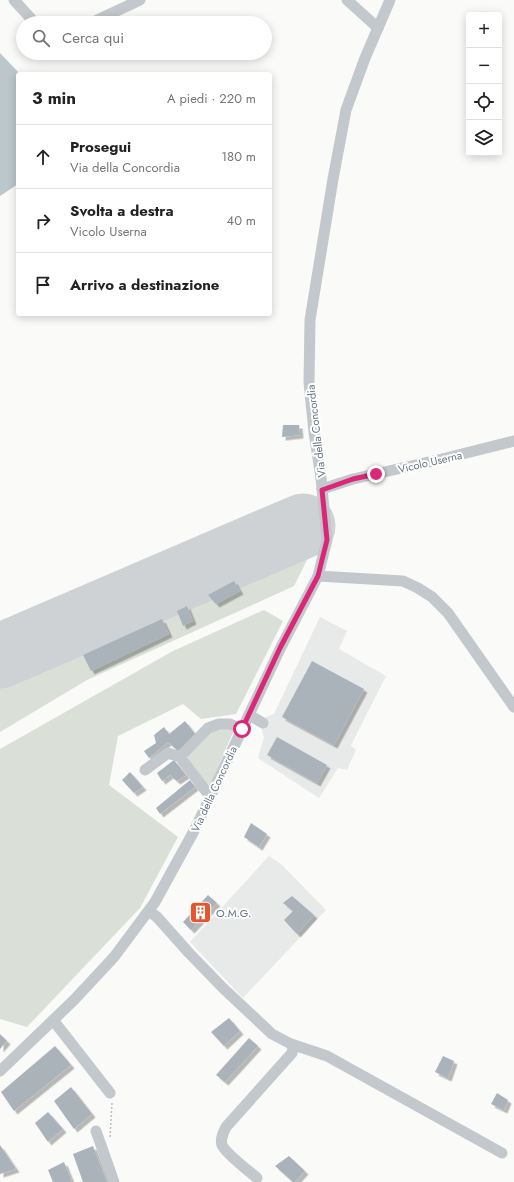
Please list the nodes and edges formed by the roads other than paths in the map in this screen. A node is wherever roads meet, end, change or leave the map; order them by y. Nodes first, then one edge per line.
1 (14, 0) edge
2 (140, 0) edge
3 (347, 0) edge
4 (390, 0) edge
5 (29, 16) edge
6 (106, 16) edge
7 (378, 28) junction
8 (514, 441) edge
9 (322, 490) junction
10 (318, 576) junction
11 (514, 707) edge
12 (249, 715) junction
13 (263, 723) dead end
14 (242, 729) junction
15 (180, 757) junction
16 (145, 770) dead end
17 (211, 796) junction
18 (149, 911) junction
19 (53, 1020) junction
20 (291, 1044) junction
21 (0, 1071) edge
22 (110, 1093) road end
23 (96, 1131) dead end
24 (502, 1153) dead end
25 (257, 1178) dead end
26 (114, 1182) edge

1 - 5 street
2 - 6 street
3 - 7 street
4 - 7 street, Via della Concordia
7 - 9 street, Via della Concordia
8 - 9 street, Vicolo Userna
9 - 10 street, Via della Concordia
10 - 11 street
10 - 12 street, Via della Concordia
12 - 13 street
12 - 14 street, Via della Concordia
14 - 15 street
14 - 17 street, Via della Concordia
15 - 16 street
15 - 17 street
17 - 18 street, Via della Concordia
18 - 19 street, Via della Concordia
18 - 20 street
19 - 21 street, Via della Concordia
19 - 22 street
20 - 24 street
20 - 25 street
23 - 26 street

